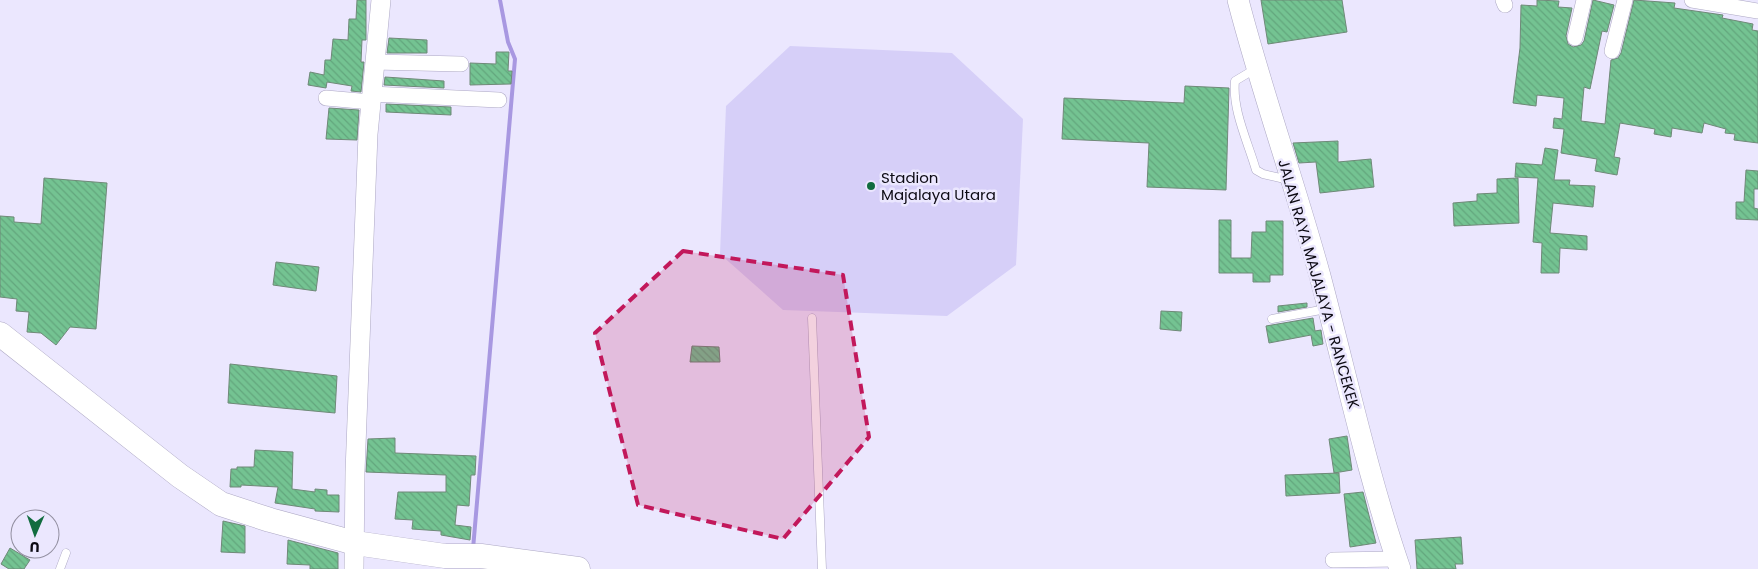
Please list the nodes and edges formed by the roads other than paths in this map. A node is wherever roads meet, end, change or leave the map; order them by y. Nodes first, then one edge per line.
1 (381, 0) edge
2 (1238, 0) edge
3 (1584, 0) edge
4 (1625, 0) edge
5 (1692, 0) edge
6 (1734, 4) edge
7 (1758, 11) edge
8 (1575, 38) dead end
9 (1612, 51) dead end
10 (374, 62) junction
11 (461, 64) dead end
12 (1256, 68) junction
13 (326, 98) dead end
14 (371, 98) junction
15 (500, 100) dead end
16 (1291, 180) junction
17 (1328, 309) junction
18 (812, 318) dead end
19 (1272, 319) dead end
20 (0, 334) edge
21 (354, 543) junction
22 (66, 553) dead end
23 (445, 556) junction
24 (1333, 560) dead end
25 (1398, 564) edge
26 (60, 569) edge
27 (354, 569) edge
28 (500, 569) edge
29 (578, 569) edge
30 (822, 569) edge

1 - 10 street
2 - 12 main road, JALAN RAYA MAJALAYA - RANCEKEK
3 - 8 street
4 - 9 street
5 - 6 street
6 - 7 street
10 - 11 street
10 - 14 street
12 - 16 main road, JALAN RAYA MAJALAYA - RANCEKEK
12 - 16 lane
13 - 14 street
14 - 15 street
14 - 21 street
16 - 17 main road, JALAN RAYA MAJALAYA - RANCEKEK
17 - 19 lane
17 - 25 main road, JALAN RAYA MAJALAYA - RANCEKEK
18 - 30 lane
20 - 21 main road
21 - 23 main road
21 - 27 street
22 - 26 lane
23 - 28 main road
23 - 29 main road
24 - 25 street

